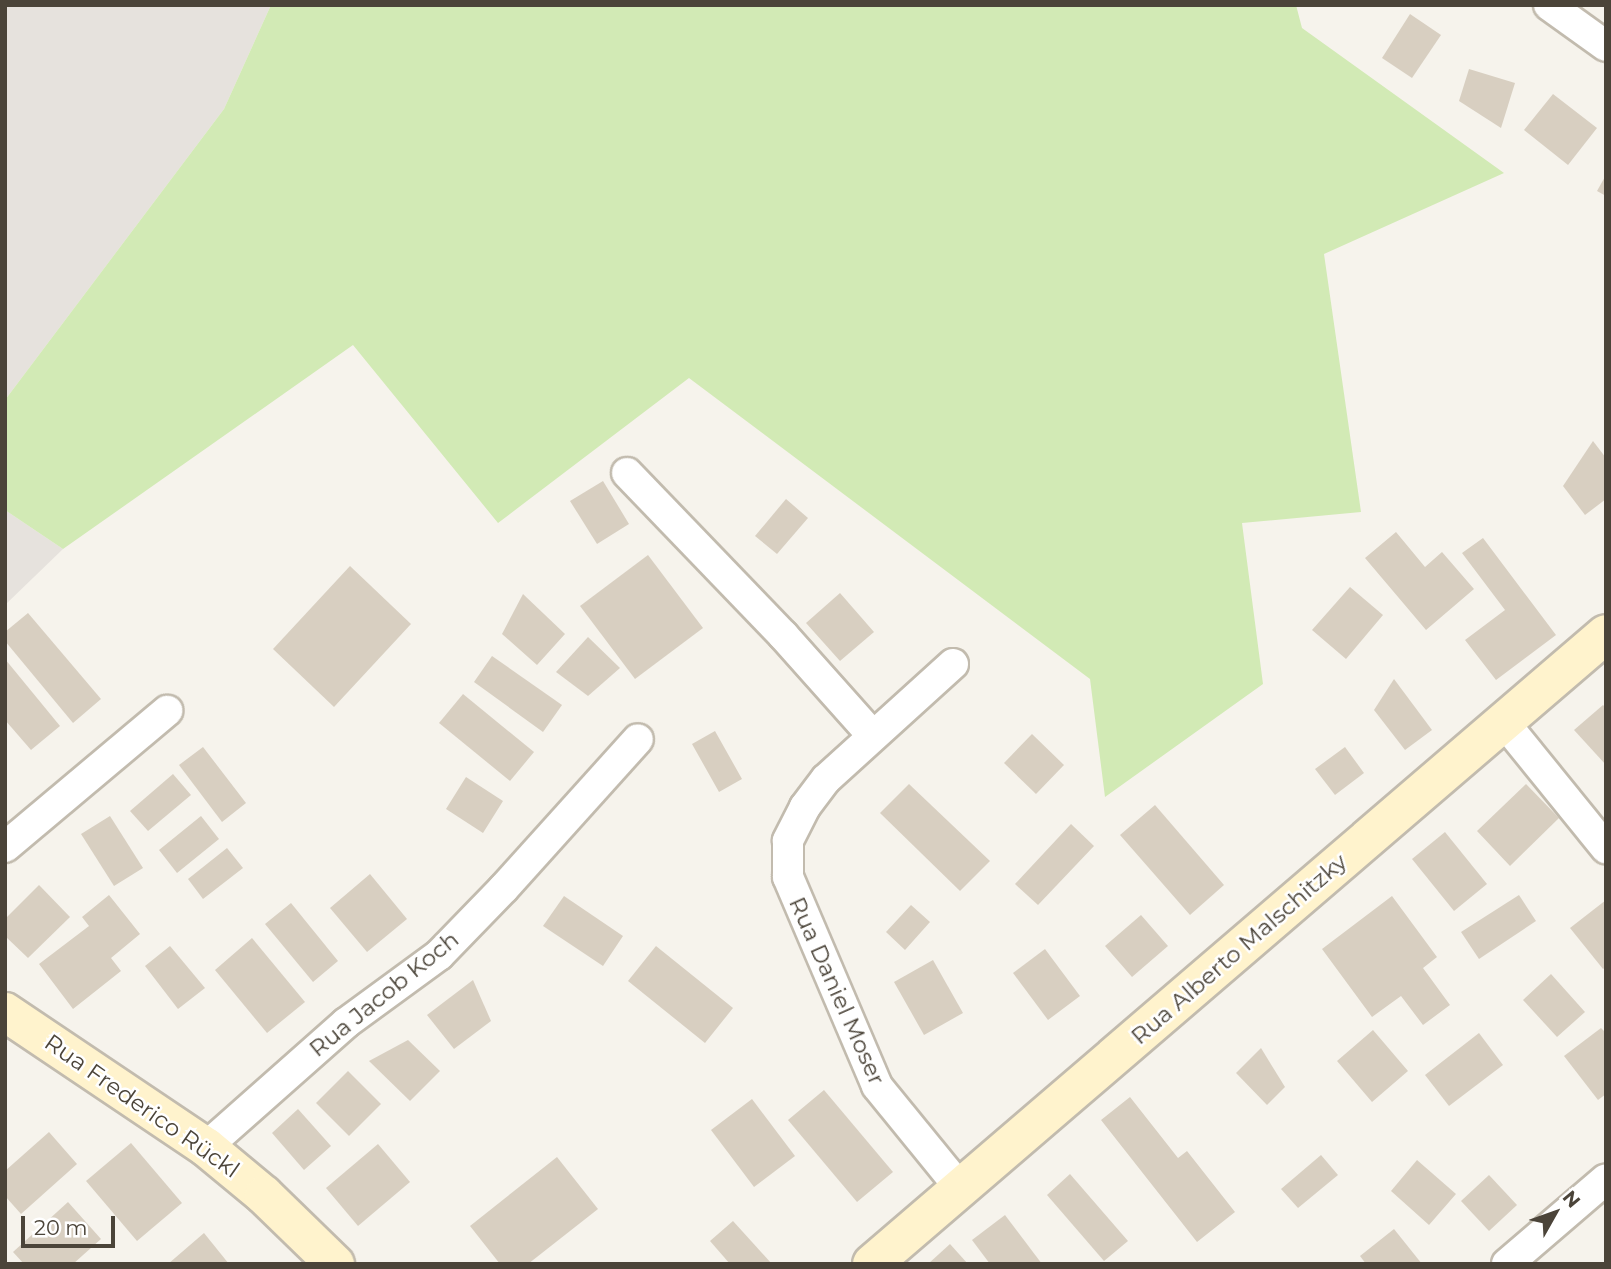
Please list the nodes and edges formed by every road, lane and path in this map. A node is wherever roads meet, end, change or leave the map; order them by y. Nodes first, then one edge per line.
1 (1556, 7) edge
2 (1606, 46) edge
3 (627, 473) dead end
4 (1606, 634) edge
5 (953, 664) dead end
6 (167, 710) dead end
7 (1503, 721) junction
8 (872, 735) junction
9 (638, 738) dead end
10 (5, 847) edge
11 (1606, 848) edge
12 (5, 1012) edge
13 (206, 1147) junction
14 (1606, 1179) edge
15 (961, 1189) junction
16 (335, 1264) edge
17 (872, 1264) edge
18 (1507, 1264) edge

1 - 2 street
3 - 8 street
4 - 7 street, Rua Alberto Malschitzky
5 - 8 street, Rua Daniel Moser
6 - 10 street
7 - 11 street
7 - 15 street, Rua Alberto Malschitzky
8 - 15 street, Rua Daniel Moser
9 - 13 street, Rua Jacob Koch
12 - 13 street, Rua Frederico Rückl
13 - 16 street, Rua Frederico Rückl
14 - 18 street
15 - 17 street, Rua Alberto Malschitzky

